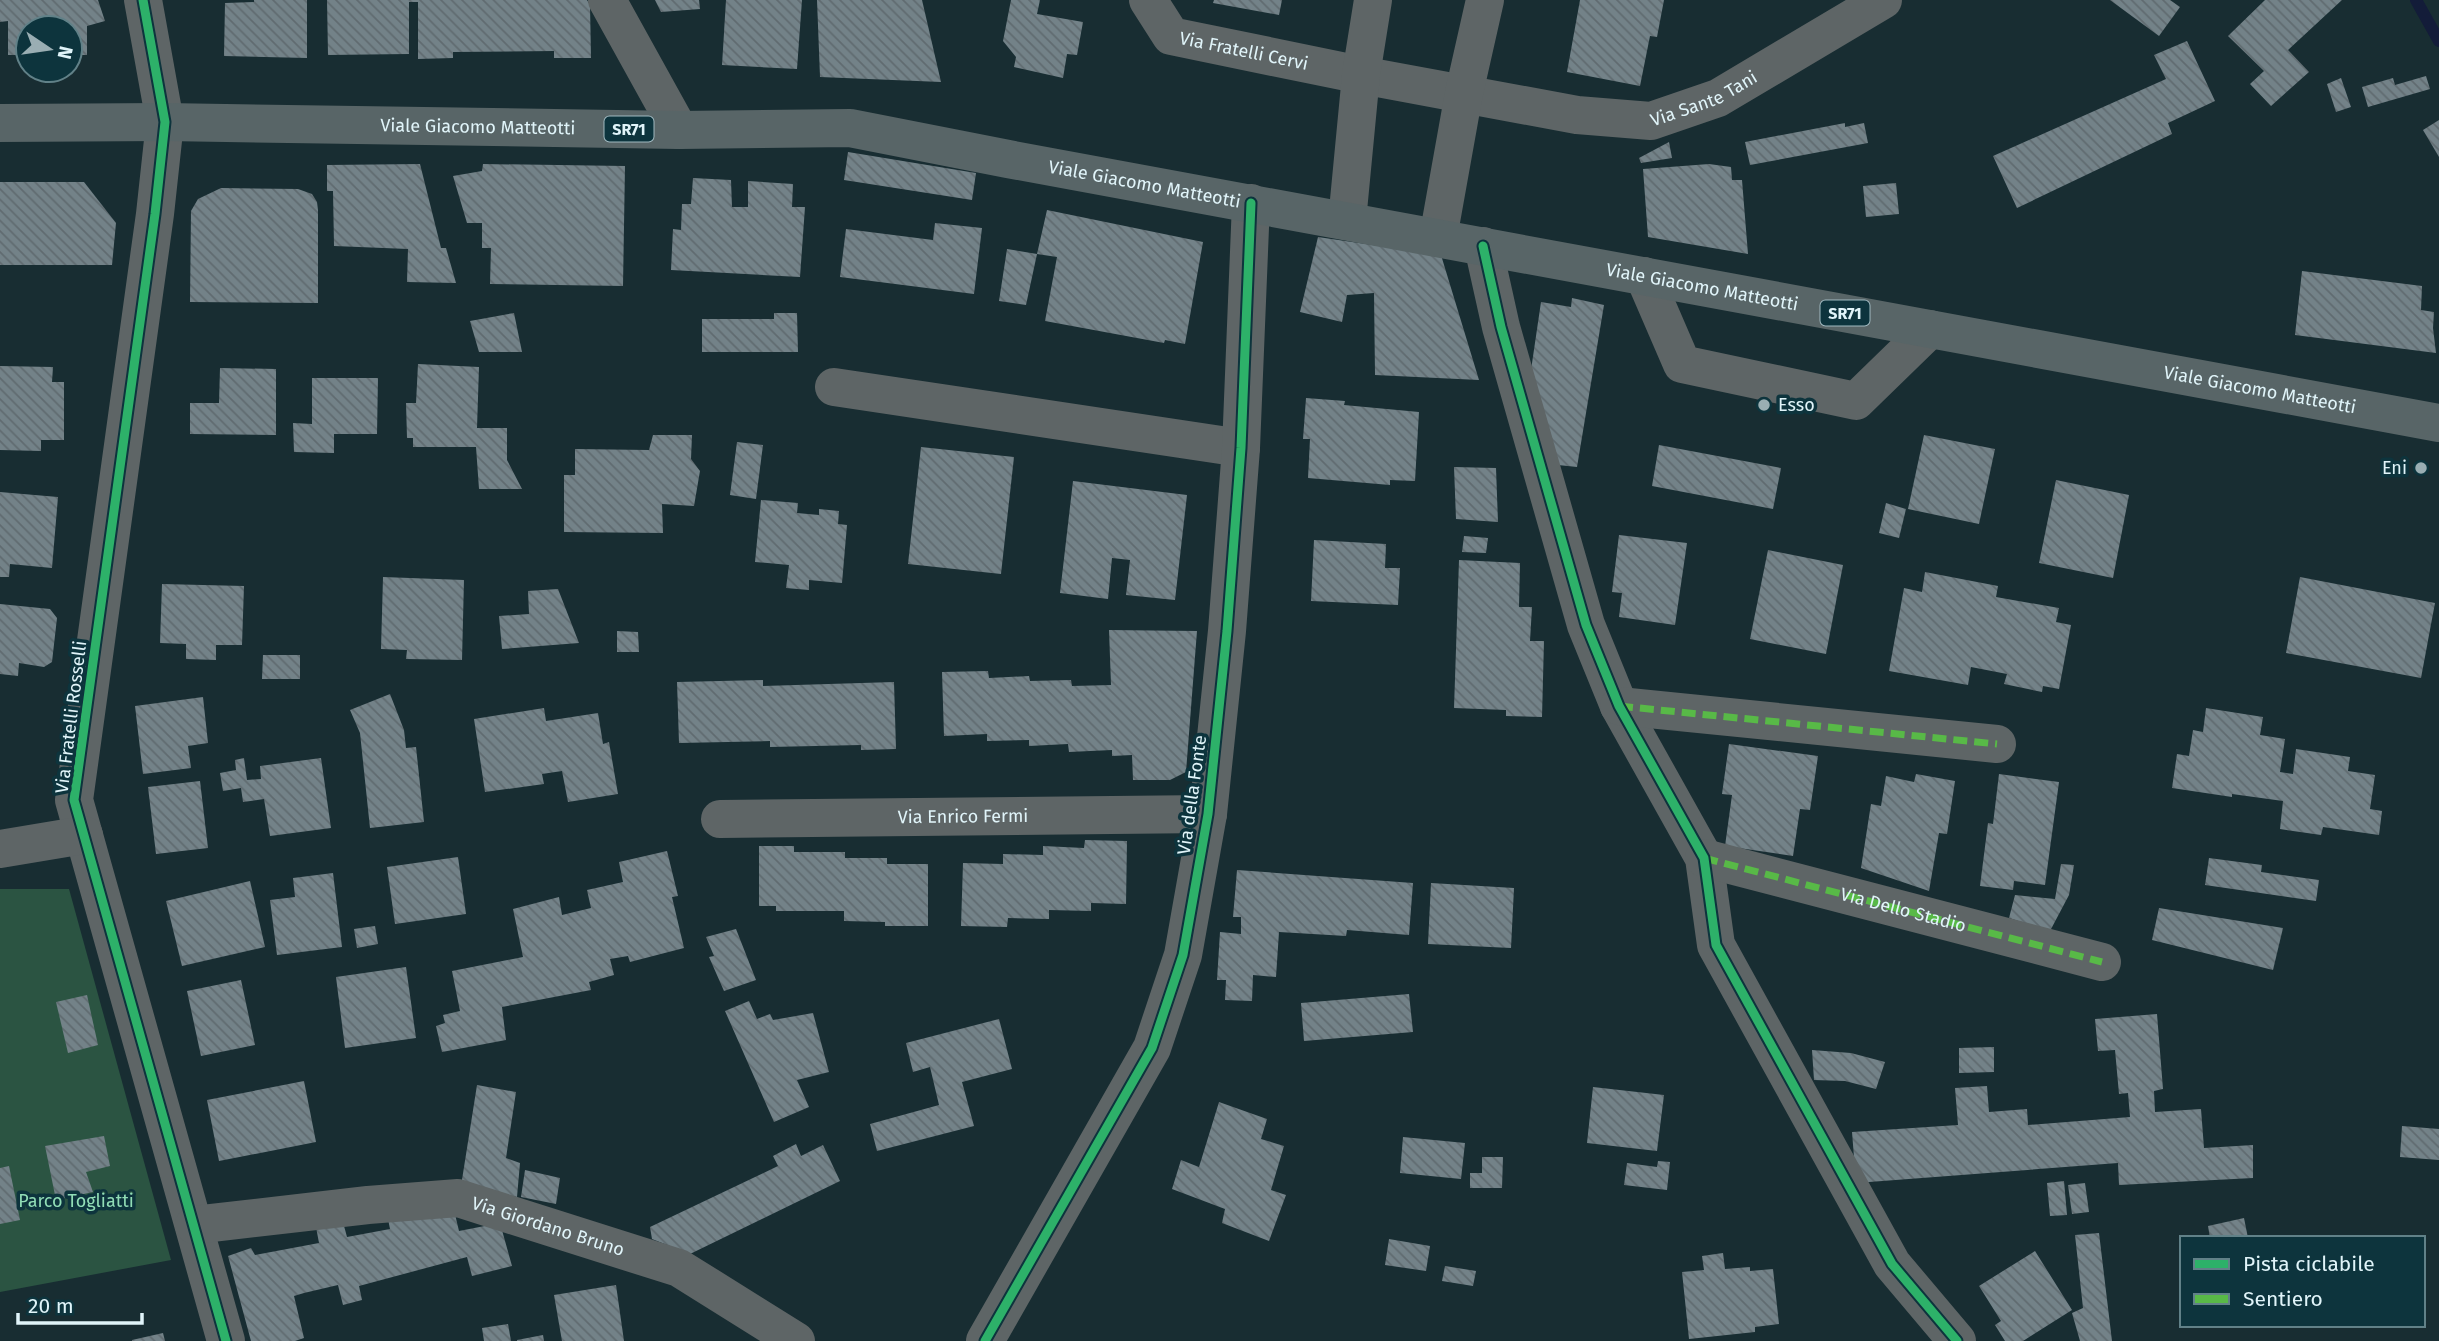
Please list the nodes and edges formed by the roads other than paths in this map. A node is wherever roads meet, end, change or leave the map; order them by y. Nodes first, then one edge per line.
1 (142, 0) edge
2 (607, 0) edge
3 (1148, 0) edge
4 (1373, 0) edge
5 (1485, 0) edge
6 (1884, 0) edge
7 (1361, 75) junction
8 (1464, 93) junction
9 (165, 122) junction
10 (0, 123) edge
11 (679, 130) junction
12 (1251, 203) junction
13 (1347, 220) junction
14 (1438, 238) junction
15 (1483, 246) junction
16 (1644, 276) junction
17 (1930, 329) junction
18 (834, 387) dead end
19 (2439, 423) edge
20 (1241, 448) junction
21 (1619, 706) junction
22 (1997, 744) dead end
23 (1208, 814) junction
24 (720, 819) dead end
25 (84, 835) junction
26 (0, 849) edge
27 (1704, 858) junction
28 (2102, 962) dead end
29 (194, 1225) junction
30 (226, 1341) edge
31 (796, 1341) edge
32 (985, 1341) edge
33 (1957, 1341) edge

1 - 9 street, Via Fratelli Rosselli
2 - 11 street
3 - 7 street, Via Fratelli Cervi
4 - 7 street
5 - 8 street
6 - 8 street, Via Sante Tani
7 - 8 street, Via Fratelli Cervi
7 - 13 street
8 - 14 street
9 - 10 main road, Viale Giacomo Matteotti / SR71
9 - 11 main road, Viale Giacomo Matteotti / SR71
9 - 25 street, Via Fratelli Rosselli
11 - 12 main road, Viale Giacomo Matteotti / SR71
12 - 13 main road, Viale Giacomo Matteotti / SR71
12 - 20 street, Via della Fonte
13 - 14 main road, Viale Giacomo Matteotti / SR71
14 - 15 main road, Viale Giacomo Matteotti / SR71
15 - 16 main road, Viale Giacomo Matteotti / SR71
15 - 21 street
16 - 17 main road, Viale Giacomo Matteotti / SR71
16 - 17 street
17 - 19 main road, Viale Giacomo Matteotti / SR71
18 - 20 street
20 - 23 street, Via della Fonte
21 - 22 street
21 - 27 street
23 - 24 street, Via Enrico Fermi
23 - 32 street, Via della Fonte
25 - 26 street
25 - 29 street, Via Fratelli Rosselli
27 - 28 street, Via Dello Stadio
27 - 33 street
29 - 30 street, Via Fratelli Rosselli
29 - 31 street, Via Giordano Bruno

